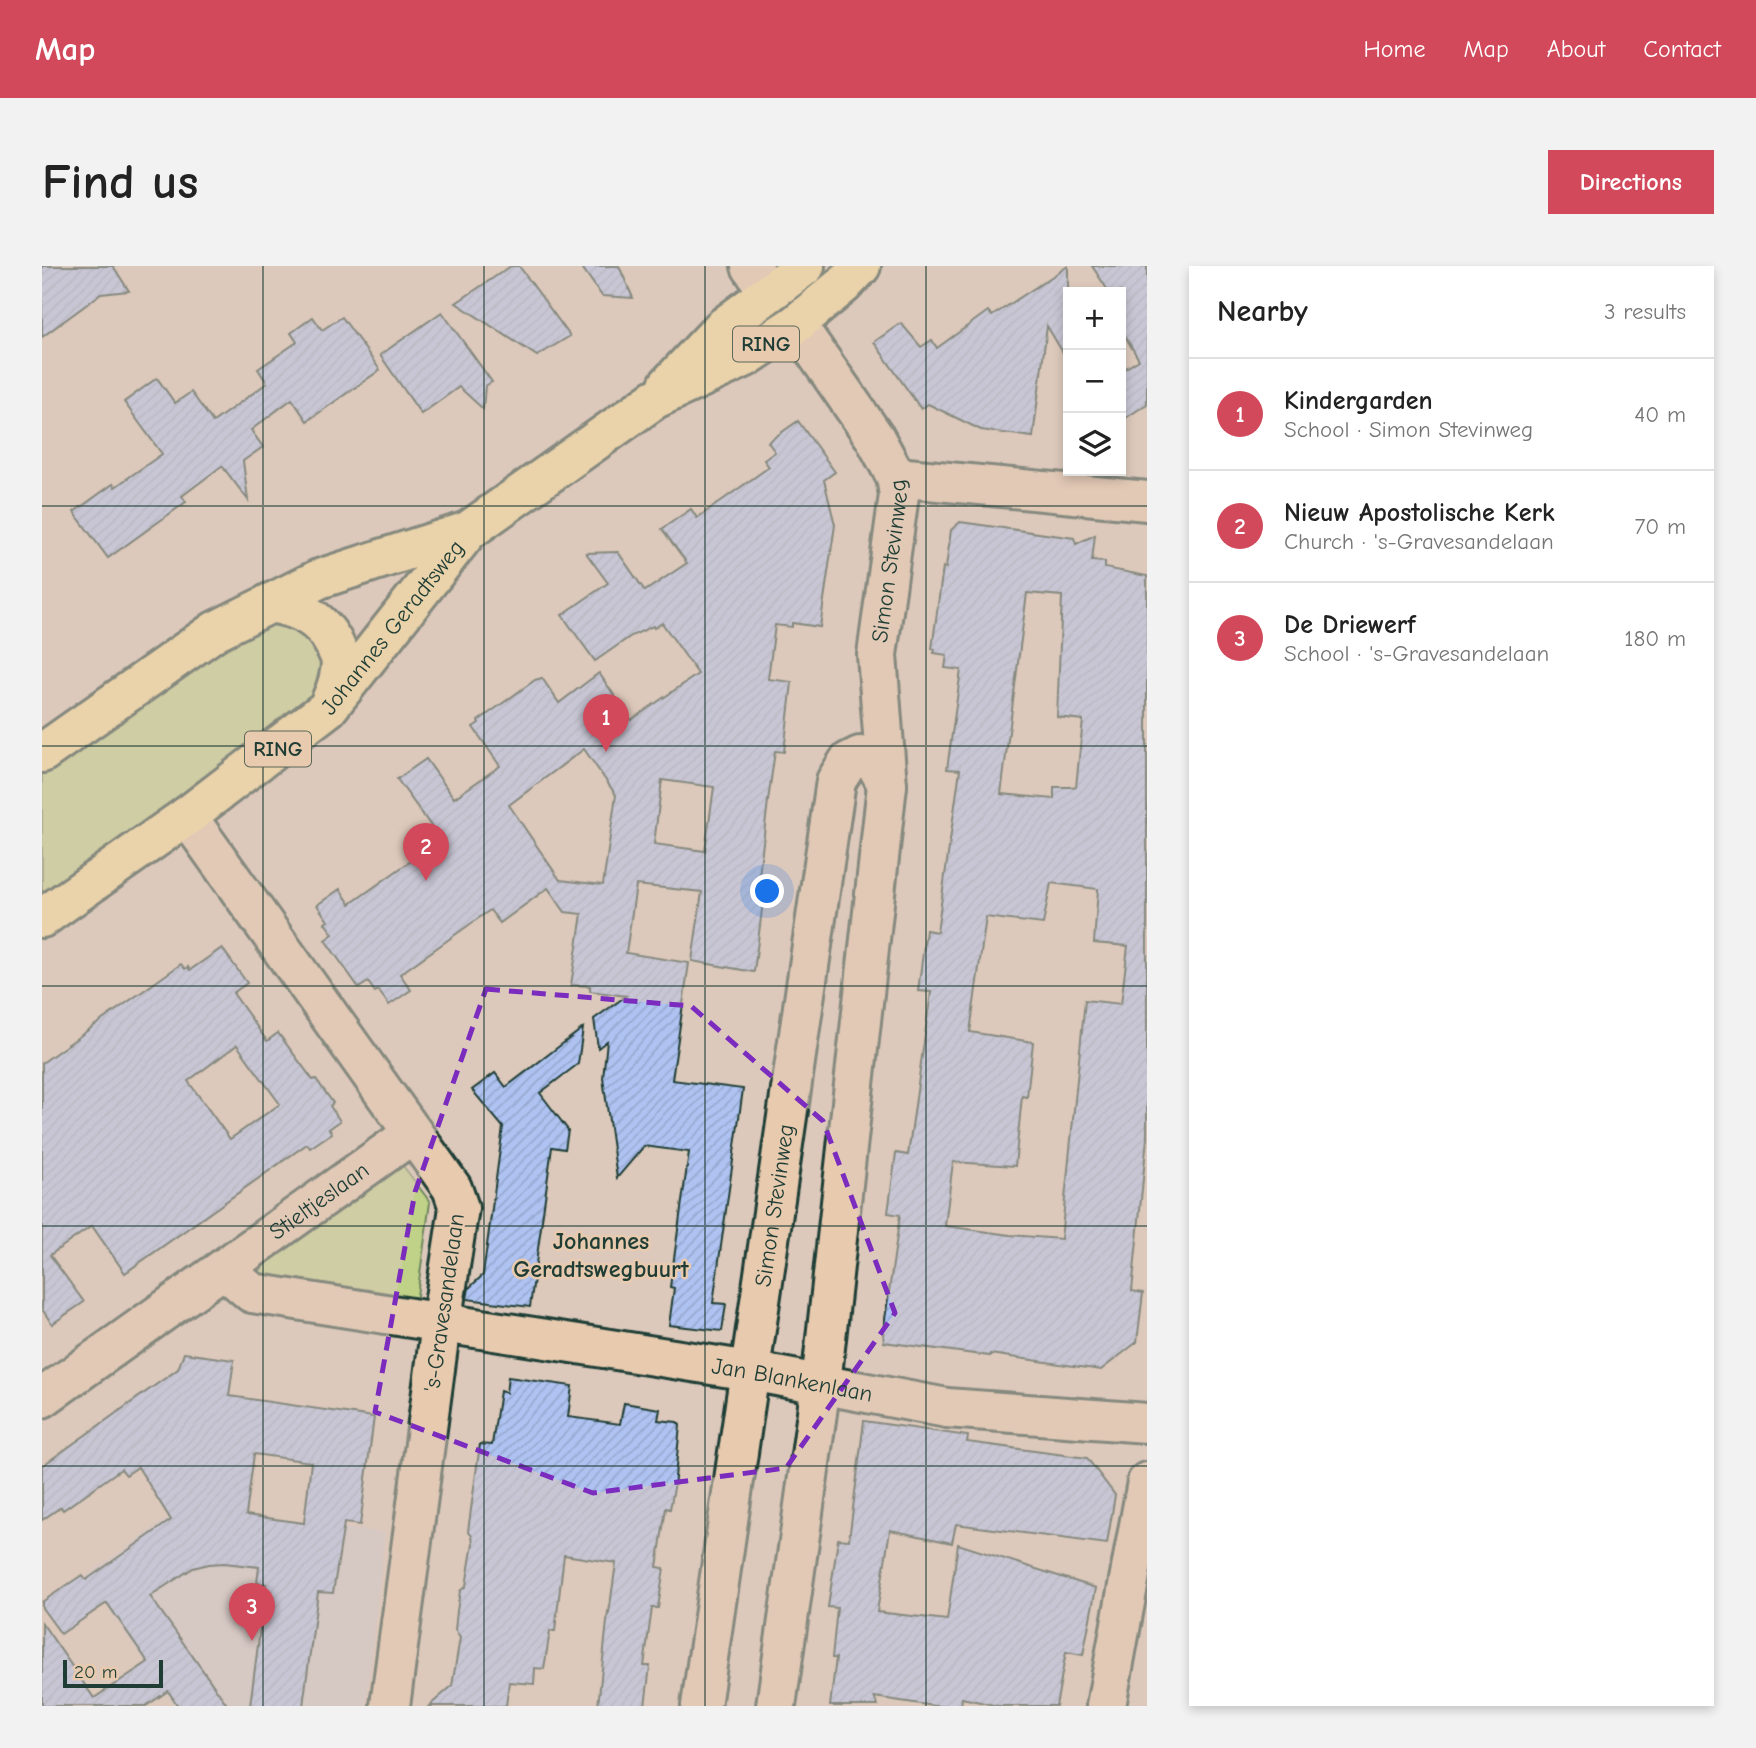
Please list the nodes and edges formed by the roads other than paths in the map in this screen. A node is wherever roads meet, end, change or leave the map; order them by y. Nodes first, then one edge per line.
1 (805, 266) edge
2 (861, 266) edge
3 (759, 279) edge
4 (796, 324) junction
5 (655, 399) junction
6 (896, 477) junction
7 (1147, 501) edge
8 (468, 531) junction
9 (270, 603) junction
10 (328, 709) junction
11 (42, 753) edge
12 (887, 785) junction
13 (187, 816) junction
14 (42, 918) edge
15 (412, 1134) junction
16 (224, 1269) junction
17 (441, 1324) junction
18 (750, 1371) junction
19 (821, 1384) junction
20 (42, 1398) edge
21 (1147, 1423) edge
22 (1147, 1482) edge
23 (1132, 1664) edge
24 (390, 1706) edge
25 (701, 1706) edge
26 (776, 1706) edge
27 (1107, 1706) edge

1 - 3 main road, Johannes Geradtsweg / RING
2 - 4 main road, Johannes Geradtsweg / RING
3 - 5 main road, Johannes Geradtsweg / RING
4 - 5 main road, Johannes Geradtsweg / RING
4 - 6 street, Simon Stevinweg
5 - 8 main road, Johannes Geradtsweg / RING
6 - 7 street
6 - 12 street, Simon Stevinweg
8 - 9 main road, Johannes Geradtsweg / RING
8 - 10 main road, Johannes Geradtsweg / RING
9 - 10 main road
9 - 11 main road, Johannes Geradtsweg / RING
10 - 13 main road, Johannes Geradtsweg / RING
12 - 18 street, Simon Stevinweg
12 - 19 street, Simon Stevinweg
13 - 14 main road, Johannes Geradtsweg / RING
13 - 15 street, 's-Gravesandelaan
15 - 16 street, Stieltjeslaan
15 - 17 street, 's-Gravesandelaan
16 - 17 street
16 - 20 street, Stieltjeslaan
17 - 18 street, Jan Blankenlaan
17 - 24 street, 's-Gravesandelaan
18 - 19 street, Jan Blankenlaan
18 - 25 street, Simon Stevinweg
19 - 21 street, Jan Blankenlaan
19 - 26 street, Simon Stevinweg
22 - 23 street
23 - 27 street

